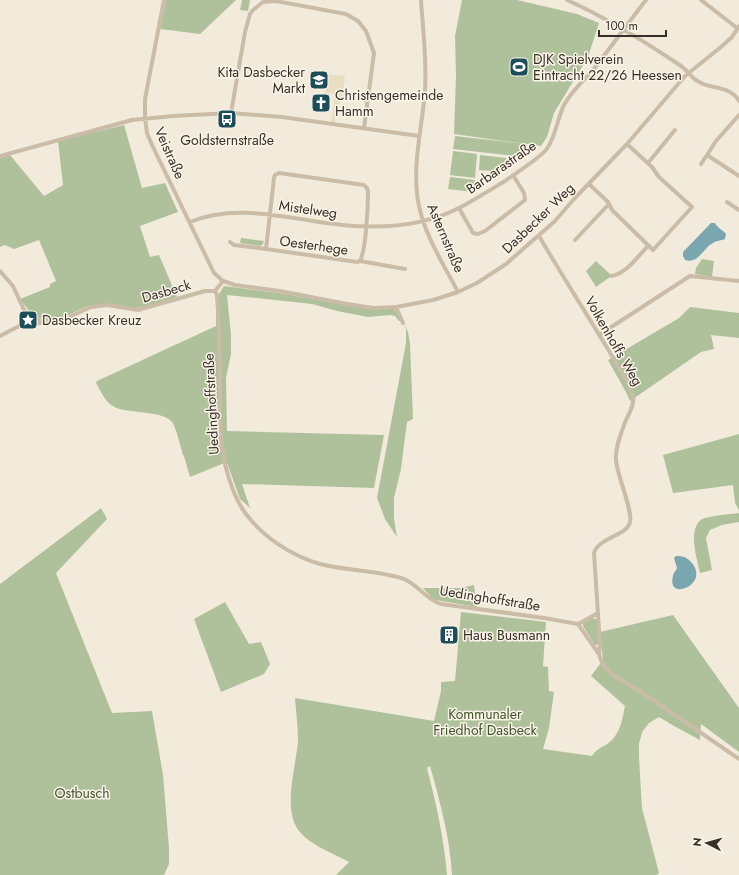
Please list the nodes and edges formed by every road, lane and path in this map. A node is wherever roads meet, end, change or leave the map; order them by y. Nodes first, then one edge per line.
1 (164, 0) edge
2 (421, 0) edge
3 (567, 0) edge
4 (646, 0) edge
5 (701, 0) edge
6 (738, 27) edge
7 (624, 29) junction
8 (688, 73) junction
9 (739, 101) edge
10 (231, 113) junction
11 (739, 115) edge
12 (145, 118) junction
13 (364, 128) junction
14 (675, 130) dead end
15 (418, 136) junction
16 (627, 144) junction
17 (707, 155) junction
18 (0, 156) edge
19 (648, 163) junction
20 (701, 164) dead end
21 (513, 175) junction
22 (739, 176) edge
23 (589, 184) junction
24 (727, 202) dead end
25 (609, 204) junction
26 (459, 208) junction
27 (739, 210) edge
28 (269, 215) junction
29 (423, 220) junction
30 (190, 222) junction
31 (366, 227) junction
32 (539, 236) junction
33 (575, 240) dead end
34 (230, 242) dead end
35 (648, 246) junction
36 (266, 249) junction
37 (360, 261) junction
38 (405, 269) dead end
39 (0, 271) edge
40 (611, 276) dead end
41 (739, 280) edge
42 (223, 281) junction
43 (215, 291) junction
44 (458, 292) junction
45 (396, 307) junction
46 (24, 310) junction
47 (42, 322) junction
48 (403, 323) dead end
49 (21, 325) junction
50 (599, 335) junction
51 (0, 336) edge
52 (598, 613) junction
53 (578, 624) junction
54 (598, 654) junction
55 (739, 759) edge

1 - 12 street, Veistraße
2 - 15 street, Asternstraße
3 - 7 street
4 - 7 street, Barbarastraße
5 - 6 street
6 - 8 street, Dasbecker Weg
7 - 8 street
7 - 21 street, Barbarastraße
8 - 9 street
8 - 16 street, Dasbecker Weg
10 - 12 street
10 - 13 street
10 - 13 street
11 - 17 street
12 - 18 street
12 - 30 street, Veistraße
13 - 15 street
14 - 19 street
15 - 29 street, Asternstraße
16 - 19 street
16 - 23 street, Dasbecker Weg
17 - 20 street
17 - 22 street
19 - 35 street
21 - 26 street, Barbarastraße
21 - 26 street
23 - 25 street
23 - 32 street, Dasbecker Weg
24 - 27 street
25 - 33 street
25 - 35 street
26 - 29 street, Barbarastraße
28 - 30 street, Mistelweg
28 - 31 street, Mistelweg
28 - 31 street, Oesterhege
28 - 36 street, Oesterhege
29 - 31 street, Mistelweg
29 - 44 street, Asternstraße
30 - 42 street, Veistraße
31 - 37 street, Oesterhege
32 - 44 street, Dasbecker Weg
32 - 50 street, Volkenhoffs Weg
34 - 36 street, Oesterhege
35 - 40 street
36 - 37 street, Oesterhege
37 - 38 street, Oesterhege
39 - 46 street
41 - 50 street
42 - 43 street
42 - 45 street, Dasbecker Weg
43 - 47 street, Dasbeck
43 - 53 street, Uedinghoffstraße
44 - 45 street, Dasbecker Weg
45 - 48 street
46 - 47 street
46 - 49 street
47 - 49 street, Dasbeck
49 - 51 street, Dasbeck
50 - 52 street, Volkenhoffs Weg
52 - 53 street
52 - 54 street
53 - 54 street
54 - 55 street

